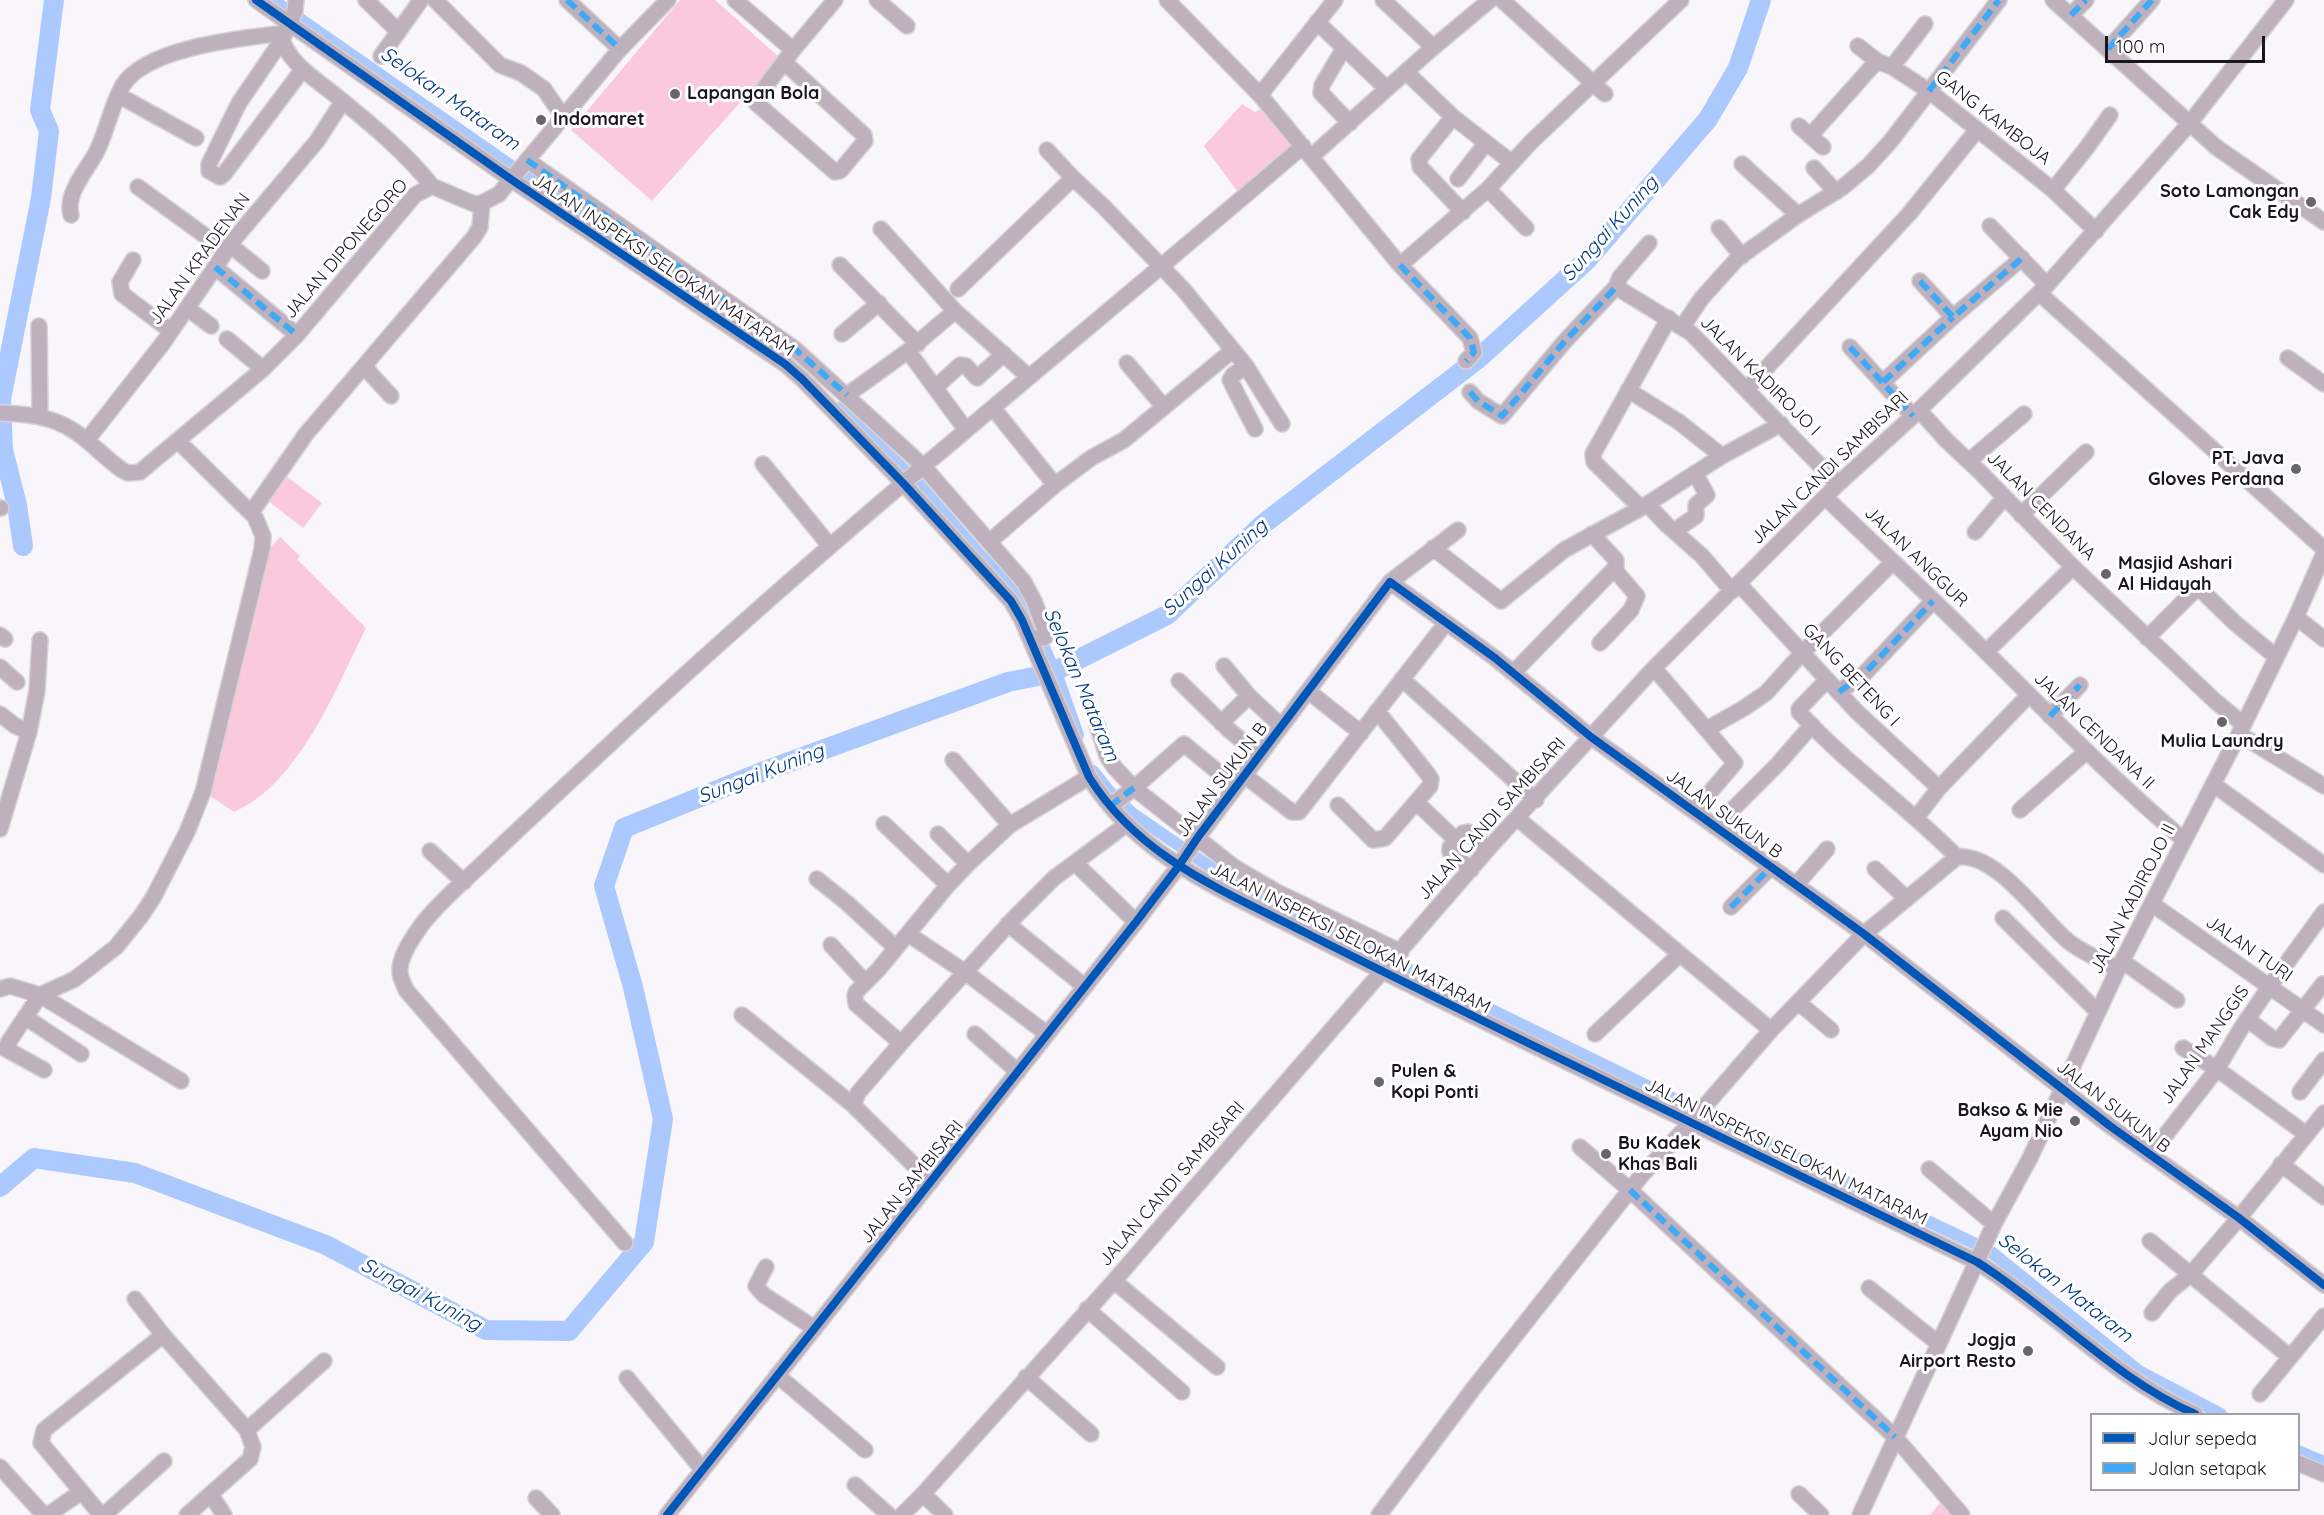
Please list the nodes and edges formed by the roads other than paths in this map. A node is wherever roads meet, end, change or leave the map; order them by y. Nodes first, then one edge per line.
1 (256, 0) edge
2 (366, 0) edge
3 (422, 0) edge
4 (435, 0) edge
5 (567, 0) edge
6 (735, 0) edge
7 (835, 0) edge
8 (877, 0) edge
9 (1167, 0) edge
10 (1335, 0) edge
11 (1383, 0) edge
12 (1490, 0) edge
13 (1502, 0) edge
14 (1681, 0) edge
15 (1999, 0) edge
16 (2053, 0) edge
17 (2086, 0) edge
18 (2152, 0) edge
19 (663, 2) edge
20 (2281, 2) edge
21 (2071, 15) junction
22 (289, 21) edge
23 (1317, 22) junction
24 (1925, 24) dead end
25 (907, 26) dead end
26 (398, 31) junction
27 (1858, 46) dead end
28 (1433, 47) junction
29 (1344, 48) junction
30 (620, 49) junction
31 (2108, 49) junction
32 (381, 56) dead end
33 (788, 56) junction
34 (1877, 61) junction
35 (1892, 67) junction
36 (303, 69) junction
37 (1406, 72) junction
38 (1592, 82) junction
39 (1387, 89) junction
40 (1929, 90) junction
41 (1605, 94) dead end
42 (118, 95) junction
43 (1260, 95) junction
44 (343, 101) junction
45 (2110, 115) dead end
46 (564, 116) junction
47 (1453, 117) junction
48 (1350, 123) junction
49 (2189, 123) junction
50 (1977, 130) junction
51 (196, 138) dead end
52 (1486, 143) junction
53 (1823, 147) dead end
54 (1047, 150) dead end
55 (1307, 152) junction
56 (1511, 162) junction
57 (1742, 164) dead end
58 (1814, 168) dead end
59 (519, 170) junction
60 (1073, 178) junction
61 (1458, 179) dead end
62 (432, 186) junction
63 (138, 187) dead end
64 (1488, 189) junction
65 (2053, 190) junction
66 (1836, 192) junction
67 (483, 203) junction
68 (1463, 212) junction
69 (71, 215) dead end
70 (1798, 215) junction
71 (2324, 222) edge
72 (1990, 226) dead end
73 (1526, 228) dead end
74 (1719, 228) dead end
75 (881, 229) dead end
76 (2096, 231) junction
77 (1649, 243) dead end
78 (228, 248) junction
79 (1742, 256) junction
80 (2022, 258) junction
81 (133, 260) dead end
82 (840, 265) dead end
83 (1400, 265) junction
84 (215, 267) junction
85 (1161, 268) junction
86 (262, 271) dead end
87 (1920, 281) dead end
88 (1616, 287) junction
89 (958, 289) dead end
90 (2043, 289) junction
91 (879, 303) junction
92 (187, 308) junction
93 (955, 311) junction
94 (1953, 317) junction
95 (1669, 318) junction
96 (39, 326) dead end
97 (211, 326) dead end
98 (1683, 326) junction
99 (171, 331) junction
100 (842, 334) dead end
101 (297, 335) junction
102 (227, 339) dead end
103 (913, 347) junction
104 (1850, 347) dead end
105 (1233, 350) junction
106 (1004, 354) junction
107 (2288, 358) dead end
108 (1466, 361) dead end
109 (1127, 363) dead end
110 (366, 364) junction
111 (1246, 366) junction
112 (263, 369) junction
113 (1029, 377) junction
114 (1883, 381) junction
115 (2324, 384) edge
116 (935, 388) junction
117 (1747, 389) junction
118 (1628, 390) junction
119 (1470, 392) dead end
120 (847, 395) junction
121 (391, 396) dead end
122 (1163, 406) junction
123 (993, 408) junction
124 (0, 413) edge
125 (1916, 413) junction
126 (2024, 414) dead end
127 (40, 417) junction
128 (1282, 424) dead end
129 (1782, 424) junction
130 (1255, 429) dead end
131 (966, 430) junction
132 (87, 440) junction
133 (178, 441) junction
134 (2086, 452) dead end
135 (1722, 456) junction
136 (1969, 461) junction
137 (763, 464) dead end
138 (922, 467) junction
139 (1695, 473) junction
140 (904, 481) junction
141 (1838, 484) junction
142 (1055, 485) junction
143 (1825, 497) junction
144 (2004, 498) junction
145 (1644, 506) junction
146 (251, 513) junction
147 (2021, 514) junction
148 (1458, 530) dead end
149 (1674, 531) junction
150 (1975, 532) dead end
151 (1592, 534) junction
152 (989, 542) junction
153 (830, 546) junction
154 (1433, 548) junction
155 (2324, 551) edge
156 (1893, 562) junction
157 (2073, 567) junction
158 (1614, 569) junction
159 (1390, 582) junction
160 (1736, 587) junction
161 (1934, 601) junction
162 (2296, 617) junction
163 (1446, 623) junction
164 (2147, 638) junction
165 (2324, 639) edge
166 (40, 640) dead end
167 (1035, 640) junction
168 (1600, 643) dead end
169 (1983, 649) junction
170 (1803, 652) junction
171 (2276, 656) junction
172 (1224, 666) dead end
173 (0, 667) edge
174 (1654, 668) junction
175 (1513, 673) junction
176 (1402, 679) junction
177 (1827, 680) junction
178 (1179, 681) dead end
179 (17, 682) dead end
180 (2080, 685) dead end
181 (1308, 690) junction
182 (1839, 692) junction
183 (1249, 696) junction
184 (2028, 696) junction
185 (1377, 711) junction
186 (0, 714) edge
187 (2050, 716) junction
188 (1221, 723) junction
189 (1097, 725) dead end
190 (1812, 725) junction
191 (1281, 726) junction
192 (1707, 729) junction
193 (2241, 729) junction
194 (29, 732) junction
195 (1361, 733) junction
196 (1591, 737) junction
197 (2087, 751) junction
198 (1260, 755) junction
199 (952, 760) dead end
200 (1089, 777) junction
201 (1240, 781) junction
202 (2213, 784) junction
203 (2324, 786) edge
204 (1939, 788) junction
205 (1120, 798) junction
206 (1536, 800) junction
207 (1417, 803) junction
208 (1338, 805) dead end
209 (2020, 810) dead end
210 (1694, 811) junction
211 (1517, 818) junction
212 (1916, 818) junction
213 (884, 824) dead end
214 (1127, 824) junction
215 (1010, 825) junction
216 (1715, 827) junction
217 (0, 830) edge
218 (938, 834) dead end
219 (1456, 840) junction
220 (2184, 840) junction
221 (1194, 841) junction
222 (1488, 849) junction
223 (1827, 849) dead end
224 (430, 851) dead end
225 (1957, 857) junction
226 (1075, 863) junction
227 (1180, 863) junction
228 (968, 864) junction
229 (2324, 865) edge
230 (1771, 867) junction
231 (1875, 868) dead end
232 (1471, 870) junction
233 (817, 879) dead end
234 (464, 882) junction
235 (948, 885) junction
236 (1796, 885) junction
237 (1906, 899) junction
238 (2152, 904) junction
239 (1731, 907) dead end
240 (2324, 912) edge
241 (2003, 918) dead end
242 (1136, 922) junction
243 (1008, 924) junction
244 (908, 934) junction
245 (1864, 934) junction
246 (831, 945) dead end
247 (896, 948) junction
248 (1400, 954) junction
249 (1680, 954) junction
250 (2120, 965) junction
251 (1385, 971) junction
252 (964, 972) junction
253 (865, 982) junction
254 (2323, 984) edge
255 (1084, 986) junction
256 (2270, 986) junction
257 (0, 989) edge
258 (40, 995) junction
259 (2177, 1000) dead end
260 (1798, 1002) junction
261 (2303, 1010) junction
262 (2098, 1012) junction
263 (742, 1015) dead end
264 (25, 1017) junction
265 (2247, 1019) junction
266 (2324, 1025) edge
267 (1771, 1030) junction
268 (1831, 1030) dead end
269 (975, 1034) dead end
270 (1047, 1034) junction
271 (1595, 1034) dead end
272 (901, 1043) junction
273 (2183, 1048) dead end
274 (3, 1053) edge
275 (81, 1054) dead end
276 (2324, 1060) edge
277 (2217, 1069) junction
278 (44, 1070) dead end
279 (1018, 1072) junction
280 (181, 1081) dead end
281 (2062, 1087) junction
282 (2300, 1092) dead end
283 (853, 1105) junction
284 (2324, 1113) edge
285 (1693, 1119) junction
286 (2306, 1134) junction
287 (1580, 1147) dead end
288 (2150, 1155) junction
289 (2281, 1164) junction
290 (1929, 1168) dead end
291 (931, 1182) junction
292 (1629, 1190) junction
293 (2324, 1197) edge
294 (2239, 1218) junction
295 (1991, 1231) junction
296 (2150, 1241) dead end
297 (625, 1243) dead end
298 (1979, 1258) junction
299 (766, 1267) dead end
300 (2190, 1275) junction
301 (1114, 1281) junction
302 (2324, 1285) edge
303 (1869, 1288) dead end
304 (135, 1299) dead end
305 (1087, 1309) junction
306 (2152, 1313) dead end
307 (2324, 1316) edge
308 (814, 1328) junction
309 (163, 1335) junction
310 (1939, 1344) junction
311 (2290, 1357) junction
312 (324, 1361) dead end
313 (1217, 1367) dead end
314 (777, 1375) junction
315 (1026, 1377) junction
316 (627, 1378) dead end
317 (1182, 1392) dead end
318 (2260, 1394) dead end
319 (2193, 1413) edge
320 (247, 1430) junction
321 (1091, 1434) dead end
322 (1895, 1437) junction
323 (865, 1450) dead end
324 (164, 1461) dead end
325 (2300, 1464) edge
326 (0, 1467) edge
327 (702, 1469) junction
328 (2324, 1474) edge
329 (855, 1485) dead end
330 (81, 1492) junction
331 (923, 1494) junction
332 (1799, 1494) dead end
333 (211, 1495) junction
334 (536, 1498) dead end
335 (46, 1515) edge
336 (103, 1515) edge
337 (188, 1515) edge
338 (224, 1515) edge
339 (552, 1515) edge
340 (666, 1515) edge
341 (889, 1515) edge
342 (902, 1515) edge
343 (945, 1515) edge
344 (1379, 1515) edge
345 (1821, 1515) edge
346 (1860, 1515) edge
347 (1962, 1515) edge

1 - 22 street, JALAN INSPEKSI SELOKAN MATARAM
2 - 26 street
3 - 26 street
4 - 46 street
5 - 30 street
6 - 33 street
7 - 33 street
8 - 25 street
9 - 43 street
10 - 23 street
11 - 28 street
12 - 28 street
13 - 38 street
14 - 38 street
15 - 40 street
16 - 21 street
17 - 21 street
18 - 31 street
19 - 30 street
20 - 49 street, JALAN CANDI SAMBISARI
21 - 31 street
22 - 36 street
22 - 36 street
22 - 42 street
22 - 59 street, JALAN INSPEKSI SELOKAN MATARAM
23 - 29 street
23 - 43 street
24 - 35 street
26 - 32 street
27 - 34 street, GANG KAMBOJA
28 - 37 street
29 - 39 street
29 - 48 street
30 - 46 street
31 - 49 street
33 - 33 street
34 - 35 street, GANG KAMBOJA
34 - 53 street
35 - 40 street, GANG KAMBOJA
36 - 44 street
37 - 39 street
37 - 47 street
38 - 41 street
38 - 56 street
39 - 48 street
40 - 50 street, GANG KAMBOJA
40 - 66 street
42 - 51 street
42 - 69 street
43 - 55 street
44 - 62 street
44 - 78 street, JALAN KRADENAN
45 - 65 street
46 - 59 street
47 - 52 street
47 - 68 street
48 - 55 street
49 - 71 street
49 - 76 street, JALAN CANDI SAMBISARI
50 - 65 street, GANG KAMBOJA
50 - 117 street
52 - 56 street
52 - 61 street
54 - 60 street
55 - 83 street
55 - 85 street
56 - 64 street
57 - 70 street
58 - 66 street
59 - 67 street
59 - 120 street
59 - 140 street, JALAN INSPEKSI SELOKAN MATARAM
60 - 85 street
60 - 89 street
62 - 67 street, JALAN DIPONEGORO
62 - 101 street, JALAN DIPONEGORO
63 - 78 street
64 - 68 street
64 - 73 street
65 - 76 street, GANG KAMBOJA
66 - 70 street
67 - 110 street
68 - 83 street
70 - 79 street
72 - 80 street
74 - 79 street
75 - 93 street
76 - 90 street, JALAN CANDI SAMBISARI
77 - 88 street
78 - 84 street, JALAN KRADENAN
78 - 86 street
79 - 98 street
80 - 90 street
80 - 94 street
81 - 99 street
82 - 91 street
83 - 108 street
84 - 92 street, JALAN KRADENAN
84 - 101 street
85 - 105 street
85 - 113 street
87 - 94 street
88 - 95 street, JALAN KADIROJO I
88 - 119 street
90 - 125 street, JALAN CANDI SAMBISARI
90 - 155 street
91 - 100 street
91 - 103 street
92 - 97 street
92 - 99 street, JALAN KRADENAN
93 - 103 street
93 - 106 street
94 - 114 street
95 - 98 street, JALAN KADIROJO I
95 - 118 street
96 - 127 street
98 - 117 street, JALAN KADIROJO I
99 - 132 street, JALAN KRADENAN
101 - 112 street, JALAN DIPONEGORO
102 - 112 street
103 - 116 street
103 - 120 street
104 - 114 street, JALAN CENDANA
105 - 111 street
105 - 122 street
106 - 113 street
106 - 116 street
107 - 115 street
109 - 122 street
110 - 121 street
110 - 146 street
111 - 128 street
111 - 130 street
112 - 133 street, JALAN DIPONEGORO
113 - 123 street
114 - 125 street, JALAN CENDANA
116 - 131 street
117 - 129 street, JALAN KADIROJO I
118 - 135 street
118 - 145 street, GANG BETENG I
120 - 138 street
122 - 142 street
123 - 131 street
123 - 142 street
124 - 127 street
125 - 136 street, JALAN CENDANA
125 - 141 street, JALAN CANDI SAMBISARI
126 - 136 street
127 - 132 street
129 - 135 street
129 - 141 street, JALAN KADIROJO I
131 - 138 street
132 - 133 street, JALAN DIPONEGORO
133 - 146 street
134 - 147 street
135 - 139 street
136 - 144 street, JALAN CENDANA
137 - 153 street
138 - 140 street
138 - 152 street
139 - 145 street
139 - 149 street
140 - 153 street
140 - 167 street, JALAN INSPEKSI SELOKAN MATARAM
141 - 143 street, JALAN CANDI SAMBISARI
142 - 152 street
143 - 156 street, JALAN ANGGUR
143 - 160 street, JALAN CANDI SAMBISARI
144 - 147 street, JALAN CENDANA
144 - 150 street
145 - 149 street, GANG BETENG I
145 - 151 street
146 - 258 street
147 - 157 street, JALAN CENDANA
148 - 154 street
149 - 160 street, GANG BETENG I
151 - 154 street
151 - 158 street
152 - 167 street
153 - 234 street
154 - 159 street
155 - 162 street, JALAN KADIROJO II
156 - 161 street, JALAN ANGGUR
156 - 170 street
157 - 164 street, JALAN CENDANA
157 - 169 street
158 - 168 street
158 - 175 street
159 - 163 street, JALAN SUKUN B
159 - 181 street, JALAN SUKUN B
160 - 170 street, GANG BETENG I
160 - 174 street, JALAN CANDI SAMBISARI
161 - 169 street, JALAN ANGGUR
161 - 182 street
162 - 165 street
162 - 171 street, JALAN KADIROJO II
163 - 175 street, JALAN SUKUN B
163 - 176 street
164 - 171 street
164 - 193 street, JALAN CENDANA
166 - 194 street
167 - 200 street, JALAN INSPEKSI SELOKAN MATARAM
169 - 184 street, JALAN CENDANA II
170 - 177 street, GANG BETENG I
170 - 192 street
171 - 193 street, JALAN KADIROJO II
172 - 183 street
173 - 179 street
174 - 192 street
174 - 196 street, JALAN CANDI SAMBISARI
175 - 196 street, JALAN SUKUN B
176 - 185 street
176 - 206 street
177 - 182 street, GANG BETENG I
177 - 190 street
178 - 188 street
180 - 187 street
181 - 191 street, JALAN SUKUN B
181 - 195 street
182 - 204 street, GANG BETENG I
183 - 188 street
183 - 191 street
184 - 187 street, JALAN CENDANA II
184 - 204 street
185 - 195 street
185 - 207 street
186 - 194 street
187 - 197 street, JALAN CENDANA II
188 - 198 street
189 - 205 street
190 - 212 street
190 - 216 street
191 - 198 street, JALAN SUKUN B
192 - 210 street
193 - 202 street, JALAN KADIROJO II
193 - 203 street, JALAN CENDANA
194 - 217 street
195 - 201 street
196 - 206 street, JALAN CANDI SAMBISARI
196 - 210 street, JALAN SUKUN B
197 - 209 street
197 - 220 street, JALAN CENDANA II
198 - 201 street, JALAN SUKUN B
199 - 215 street
200 - 205 street, JALAN INSPEKSI SELOKAN MATARAM
200 - 215 street
201 - 205 street
201 - 221 street, JALAN SUKUN B
202 - 220 street, JALAN KADIROJO II
202 - 229 street
204 - 212 street
205 - 214 street, JALAN INSPEKSI SELOKAN MATARAM
205 - 221 street
206 - 211 street, JALAN CANDI SAMBISARI
207 - 208 street
207 - 219 street
210 - 216 street, JALAN SUKUN B
211 - 222 street, JALAN CANDI SAMBISARI
211 - 249 street
212 - 225 street
213 - 235 street
214 - 226 street
214 - 227 street, JALAN INSPEKSI SELOKAN MATARAM
215 - 228 street
216 - 230 street, JALAN SUKUN B
218 - 228 street
219 - 222 street
219 - 232 street
220 - 238 street, JALAN KADIROJO II
221 - 227 street, JALAN SUKUN B
221 - 248 street
222 - 232 street, JALAN CANDI SAMBISARI
223 - 236 street
224 - 234 street
225 - 237 street
225 - 250 street
226 - 242 street
226 - 243 street
227 - 242 street, JALAN SAMBISARI
227 - 251 street, JALAN INSPEKSI SELOKAN MATARAM
228 - 235 street
230 - 236 street, JALAN SUKUN B
230 - 239 street
231 - 237 street
232 - 248 street, JALAN CANDI SAMBISARI
233 - 247 street
234 - 297 street
235 - 244 street
236 - 245 street, JALAN SUKUN B
237 - 245 street
238 - 250 street, JALAN KADIROJO II
238 - 256 street, JALAN TURI
240 - 256 street, JALAN MANGGIS
241 - 262 street
242 - 255 street, JALAN SAMBISARI
243 - 252 street
243 - 255 street
244 - 247 street
244 - 252 street
245 - 260 street
245 - 281 street, JALAN SUKUN B
246 - 253 street
247 - 253 street
248 - 251 street, JALAN CANDI SAMBISARI
249 - 267 street
249 - 271 street
250 - 259 street
250 - 262 street, JALAN KADIROJO II
251 - 285 street, JALAN INSPEKSI SELOKAN MATARAM
251 - 301 street, JALAN CANDI SAMBISARI
252 - 270 street
252 - 272 street
253 - 272 street
254 - 261 street
255 - 270 street, JALAN SAMBISARI
256 - 261 street, JALAN TURI
256 - 265 street, JALAN MANGGIS
257 - 258 street
258 - 264 street
258 - 280 street
260 - 267 street
260 - 268 street
261 - 265 street
261 - 266 street, JALAN TURI
262 - 281 street, JALAN KADIROJO II
263 - 283 street
264 - 274 street
264 - 275 street
265 - 277 street, JALAN MANGGIS
267 - 285 street
269 - 279 street
270 - 279 street, JALAN SAMBISARI
272 - 283 street
273 - 277 street
274 - 278 street
276 - 282 street
277 - 286 street
277 - 288 street, JALAN MANGGIS
279 - 291 street, JALAN SAMBISARI
281 - 288 street, JALAN SUKUN B
281 - 295 street, JALAN KADIROJO II
283 - 291 street
284 - 286 street
285 - 292 street
285 - 298 street, JALAN INSPEKSI SELOKAN MATARAM
286 - 289 street
287 - 292 street
288 - 294 street, JALAN SUKUN B
289 - 293 street
289 - 294 street
290 - 295 street
291 - 308 street, JALAN SAMBISARI
292 - 322 street
292 - 344 street
294 - 300 street
294 - 302 street, JALAN SUKUN B
295 - 298 street, JALAN KADIROJO II
296 - 300 street
298 - 310 street, JALAN KADIROJO II
298 - 319 street, JALAN INSPEKSI SELOKAN MATARAM
299 - 308 street
300 - 306 street
300 - 311 street
301 - 305 street, JALAN CANDI SAMBISARI
301 - 313 street
303 - 310 street
304 - 309 street
305 - 315 street, JALAN CANDI SAMBISARI
305 - 317 street
307 - 311 street
308 - 314 street, JALAN SAMBISARI
309 - 320 street
309 - 330 street
310 - 322 street, JALAN KADIROJO II
311 - 318 street
312 - 320 street
314 - 323 street
314 - 327 street, JALAN SAMBISARI
315 - 321 street
315 - 331 street, JALAN CANDI SAMBISARI
316 - 327 street
320 - 333 street
322 - 346 street, JALAN KADIROJO II
322 - 347 street
324 - 336 street
325 - 328 street
326 - 335 street
327 - 340 street, JALAN SAMBISARI
329 - 341 street
330 - 335 street
330 - 336 street
331 - 342 street, JALAN CANDI SAMBISARI
331 - 343 street
332 - 345 street
333 - 337 street
333 - 338 street
334 - 339 street

